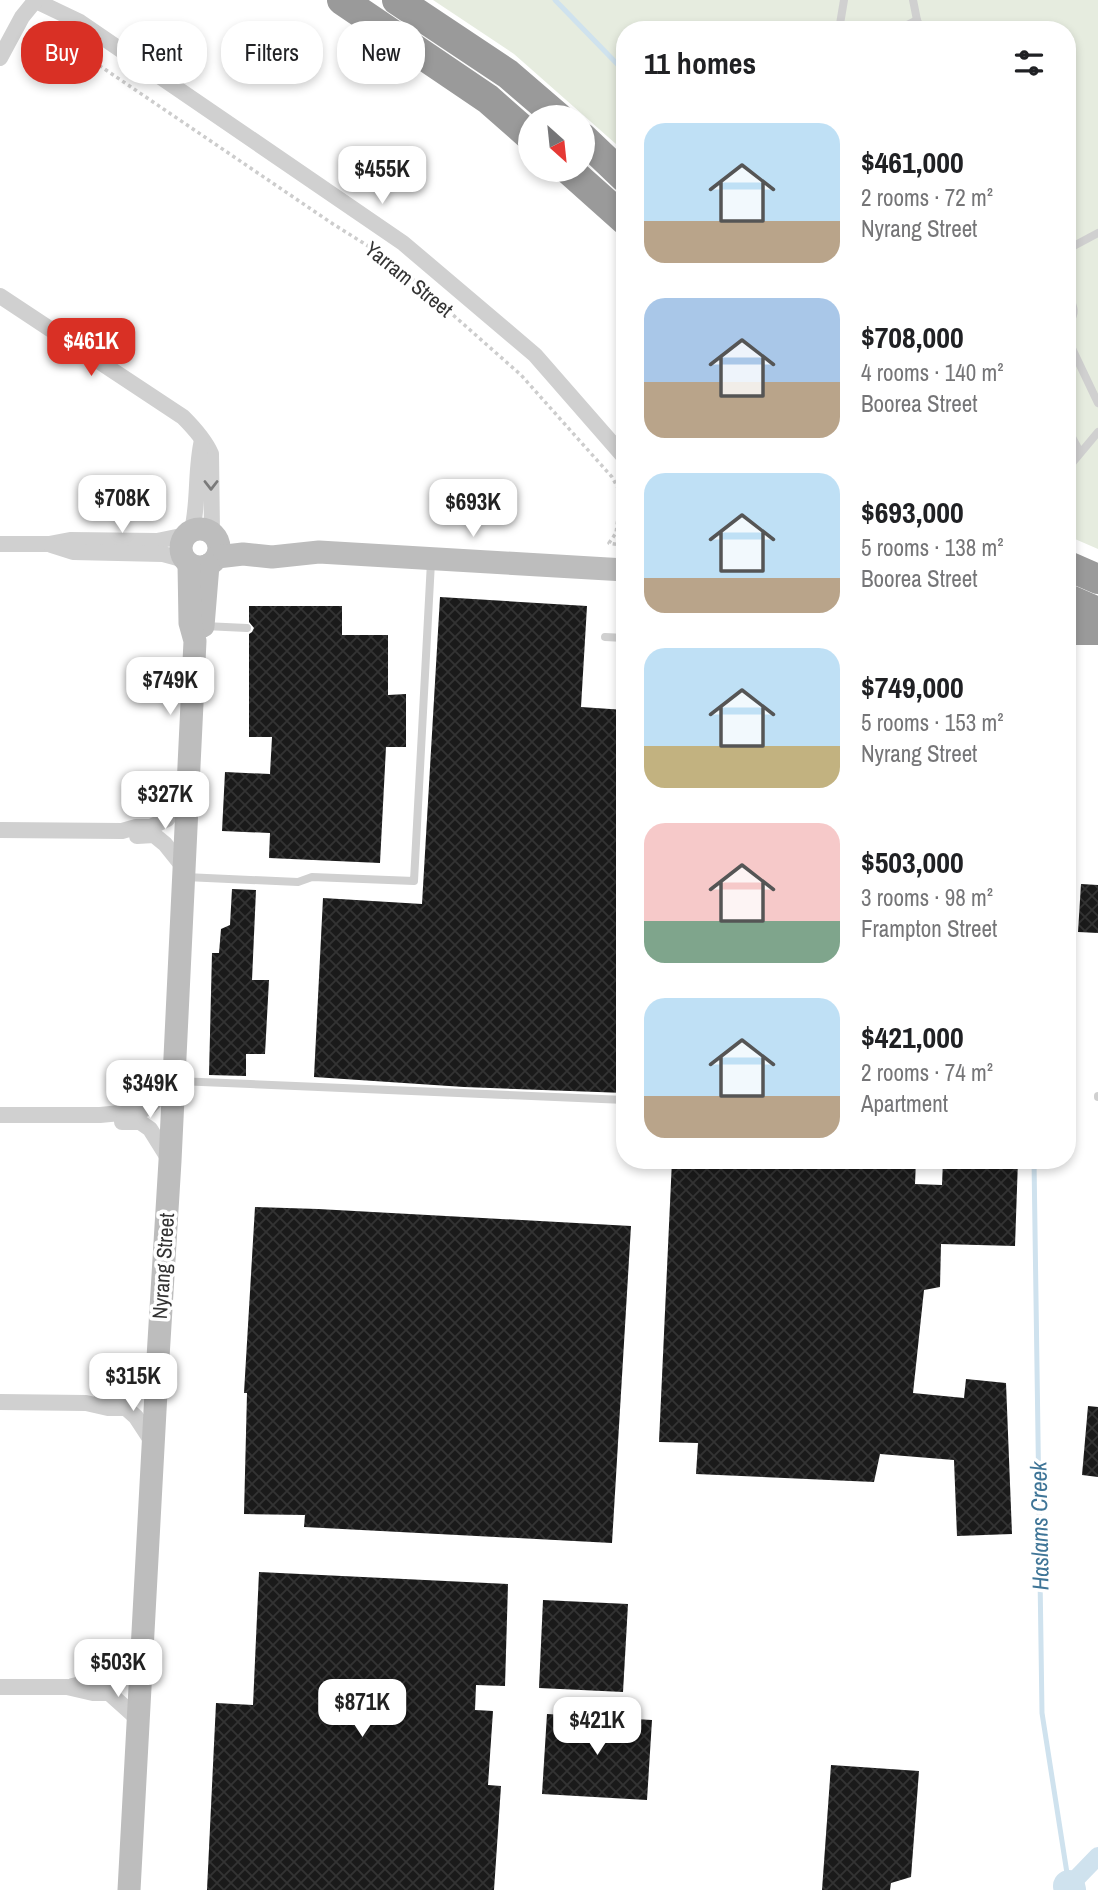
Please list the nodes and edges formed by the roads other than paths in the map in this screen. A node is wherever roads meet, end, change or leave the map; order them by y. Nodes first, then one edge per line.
1 (34, 0) edge
2 (342, 0) edge
3 (397, 0) edge
4 (844, 0) edge
5 (913, 0) edge
6 (916, 20) edge
7 (840, 21) edge
8 (0, 58) edge
9 (544, 105) edge
10 (518, 125) edge
11 (595, 149) edge
12 (616, 169) edge
13 (582, 182) edge
14 (616, 212) edge
15 (1098, 233) edge
16 (1076, 245) edge
17 (0, 296) edge
18 (1076, 357) edge
19 (1098, 403) edge
20 (1098, 432) edge
21 (1076, 445) edge
22 (616, 448) edge
23 (1080, 452) junction
24 (1076, 457) edge
25 (0, 544) edge
26 (49, 544) junction
27 (201, 548) junction
28 (431, 559) junction
29 (616, 569) edge
30 (1076, 569) edge
31 (1098, 579) edge
32 (1076, 602) edge
33 (1098, 612) edge
34 (247, 628) dead end
35 (1076, 630) edge
36 (1098, 630) edge
37 (199, 634) junction
38 (605, 637) dead end
39 (616, 638) edge
40 (188, 794) junction
41 (0, 830) edge
42 (122, 831) junction
43 (185, 873) junction
44 (174, 1081) junction
45 (616, 1100) edge
46 (0, 1115) edge
47 (100, 1115) junction
48 (170, 1161) junction
49 (157, 1374) junction
50 (0, 1402) edge
51 (86, 1402) junction
52 (153, 1443) junction
53 (141, 1655) junction
54 (0, 1687) edge
55 (66, 1688) junction
56 (138, 1719) junction
57 (130, 1890) edge

1 - 8 street
1 - 22 street, Yarram Street
2 - 10 highway
3 - 9 highway
4 - 7 lane
5 - 6 lane
11 - 12 highway
13 - 14 highway
15 - 16 lane
17 - 27 street, Nyrang Street
18 - 19 lane
20 - 23 lane
21 - 23 lane
23 - 24 lane
25 - 26 street
26 - 27 street
26 - 27 street
27 - 28 street
27 - 37 street, Nyrang Street
28 - 29 street
28 - 43 lane
30 - 31 highway
32 - 33 highway
34 - 37 lane
35 - 36 highway
37 - 40 street, Nyrang Street
38 - 39 lane
40 - 42 street
40 - 43 street, Nyrang Street
41 - 42 street
42 - 43 street
43 - 44 street, Nyrang Street
44 - 45 lane
44 - 47 street
44 - 48 street, Nyrang Street
46 - 47 street
47 - 48 street
48 - 49 street, Nyrang Street
49 - 51 street
49 - 52 street, Nyrang Street
50 - 51 street
51 - 52 street
52 - 53 street, Nyrang Street
53 - 55 street
53 - 56 street, Nyrang Street
54 - 55 street
55 - 56 street
56 - 57 street, Nyrang Street

